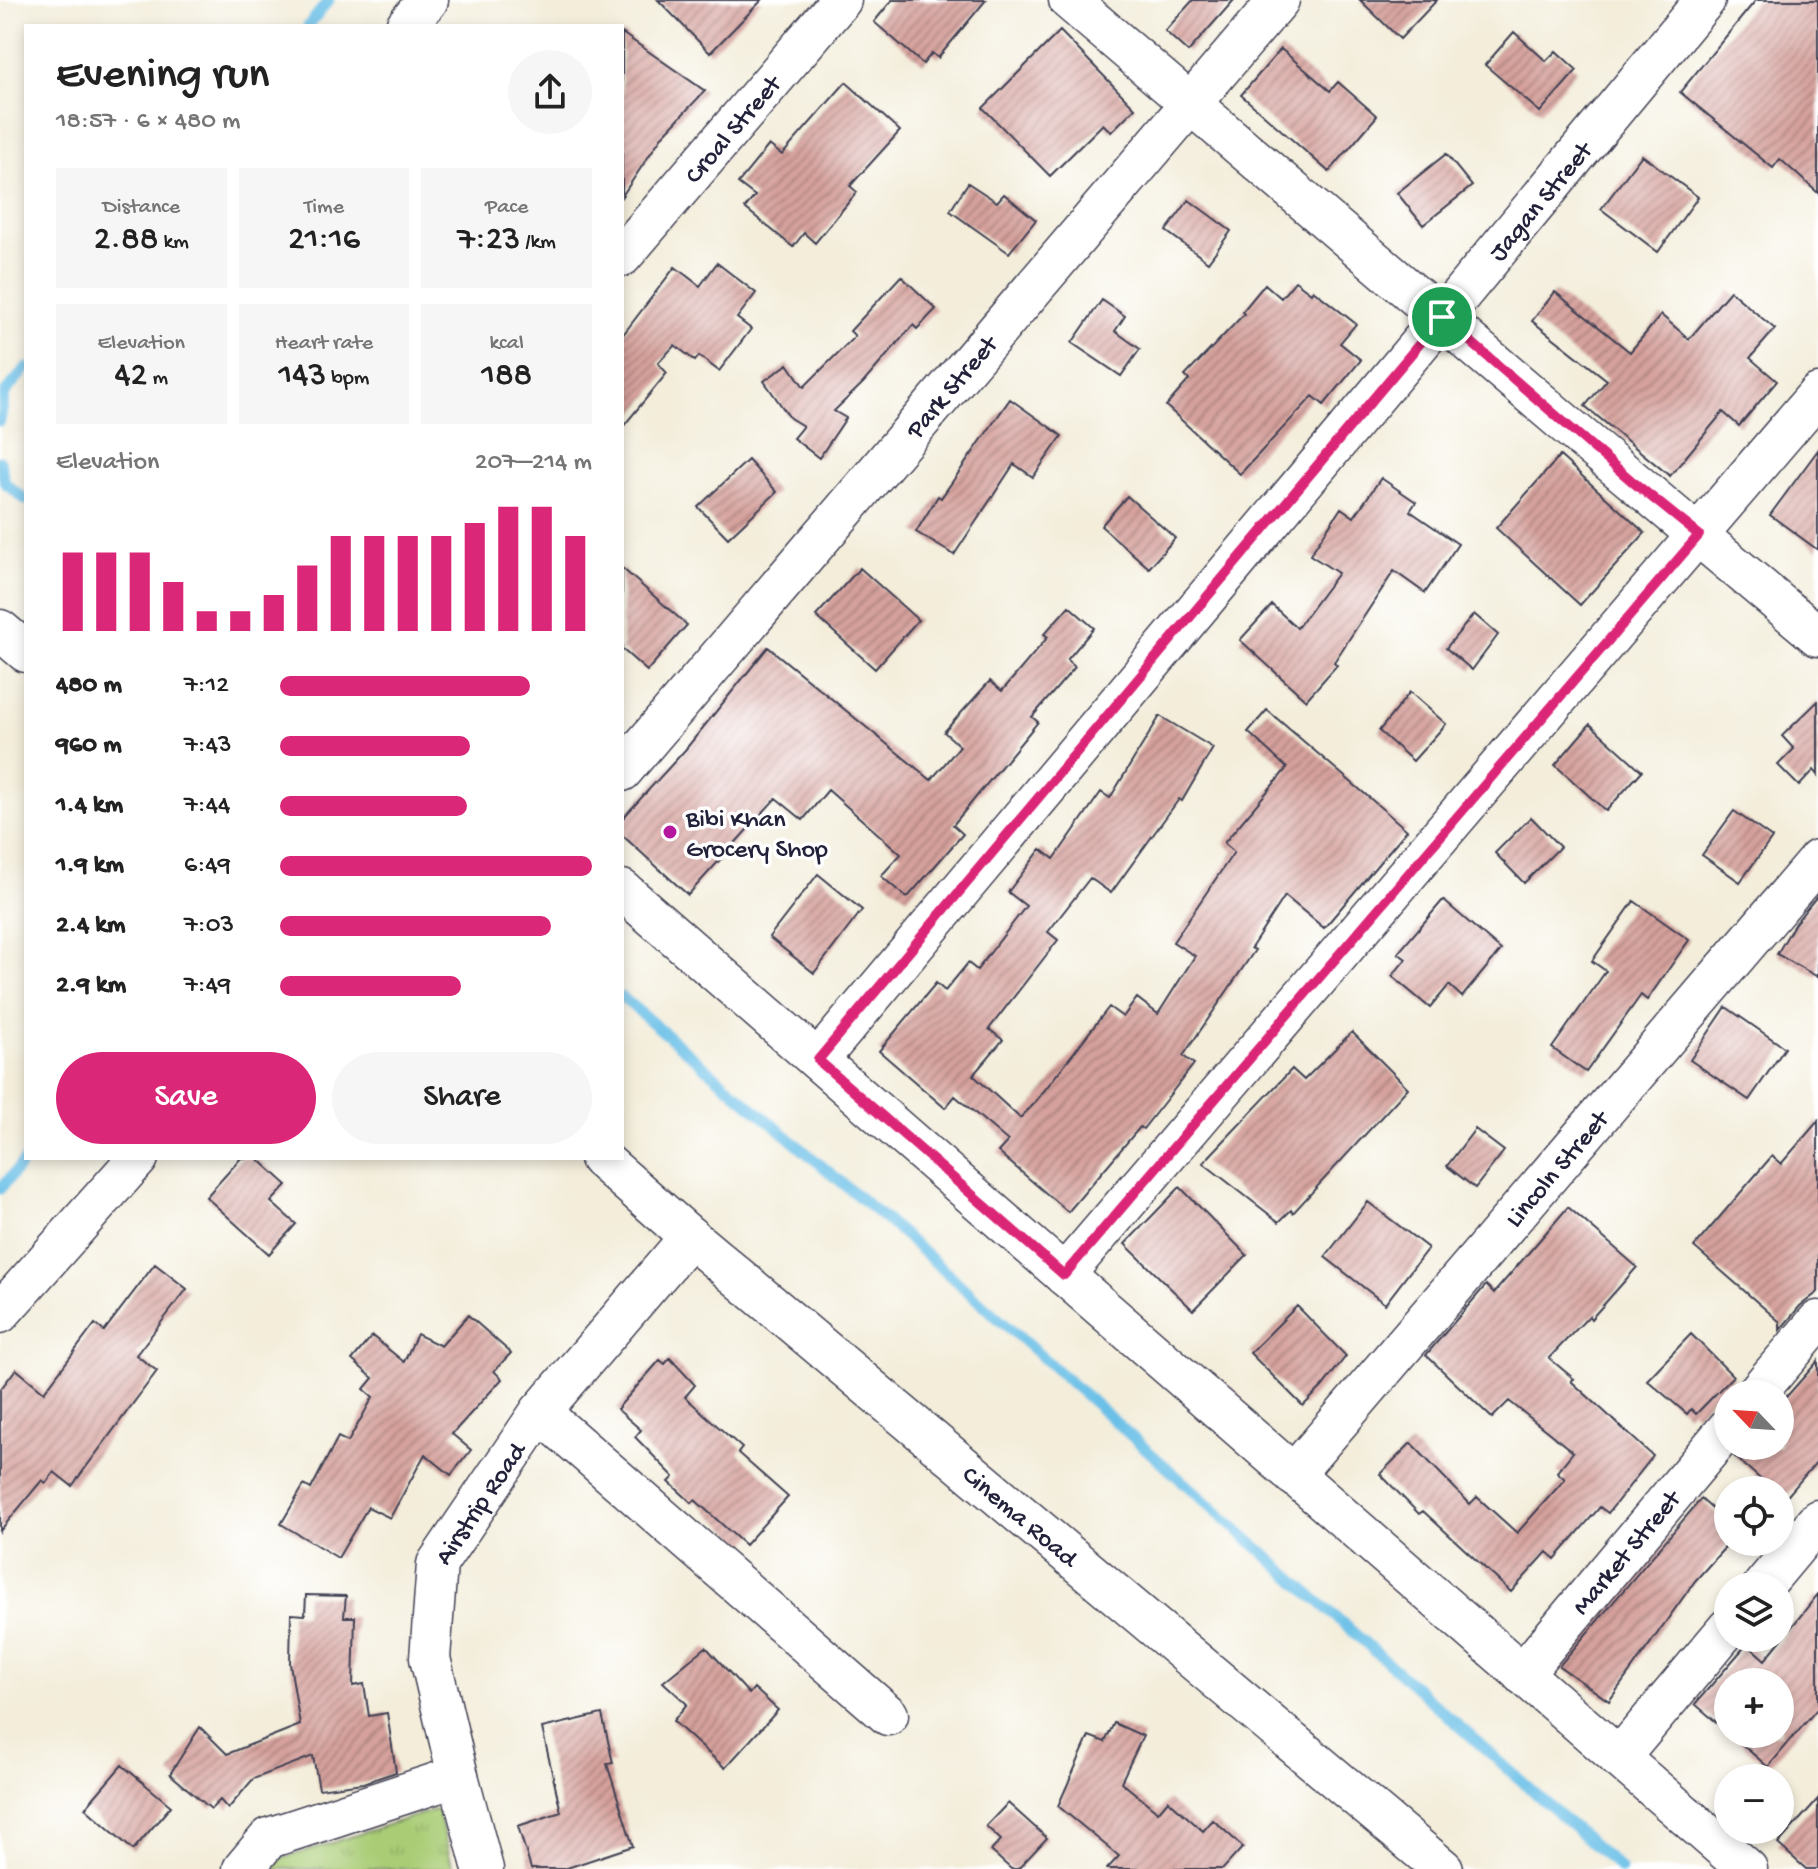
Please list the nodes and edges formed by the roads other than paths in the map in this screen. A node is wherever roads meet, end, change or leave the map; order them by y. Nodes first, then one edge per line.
1 (428, 0) edge
2 (841, 0) edge
3 (1069, 0) edge
4 (1279, 0) edge
5 (1705, 0) edge
6 (408, 24) edge
7 (1191, 103) junction
8 (624, 254) edge
9 (1442, 317) junction
10 (1818, 394) edge
11 (1699, 535) junction
12 (0, 630) edge
13 (1818, 636) edge
14 (24, 650) edge
15 (624, 769) edge
16 (1818, 860) edge
17 (624, 892) edge
18 (818, 1060) junction
19 (136, 1160) edge
20 (602, 1160) edge
21 (690, 1237) junction
22 (1064, 1275) junction
23 (0, 1313) edge
24 (1818, 1321) edge
25 (1768, 1380) edge
26 (540, 1412) junction
27 (1714, 1445) edge
28 (1293, 1475) junction
29 (1818, 1520) edge
30 (1775, 1572) edge
31 (1714, 1645) edge
32 (1522, 1674) junction
33 (888, 1715) dead end
34 (1619, 1758) junction
35 (458, 1776) junction
36 (243, 1869) edge
37 (483, 1869) edge
38 (1443, 1869) edge
39 (1747, 1869) edge

1 - 6 street
2 - 8 street, Croal Street
3 - 7 street
4 - 7 street, Park Street
5 - 9 street, Jagan Street
7 - 9 street
7 - 15 street, Park Street
9 - 11 street
9 - 18 street, Jagan Street
10 - 11 street
11 - 13 street
11 - 22 street
12 - 14 street
16 - 28 street, Lincoln Street
17 - 18 street
18 - 22 street
19 - 23 street
20 - 21 street, Cinema Road
21 - 26 street, Airstrip Road
21 - 38 street, Cinema Road
22 - 28 street
24 - 25 street
26 - 33 street
26 - 35 street, Airstrip Road
27 - 32 street, Market Street
28 - 32 street
29 - 30 street
31 - 34 street
32 - 34 street
34 - 39 street
35 - 36 street
35 - 37 street, Airstrip Road

